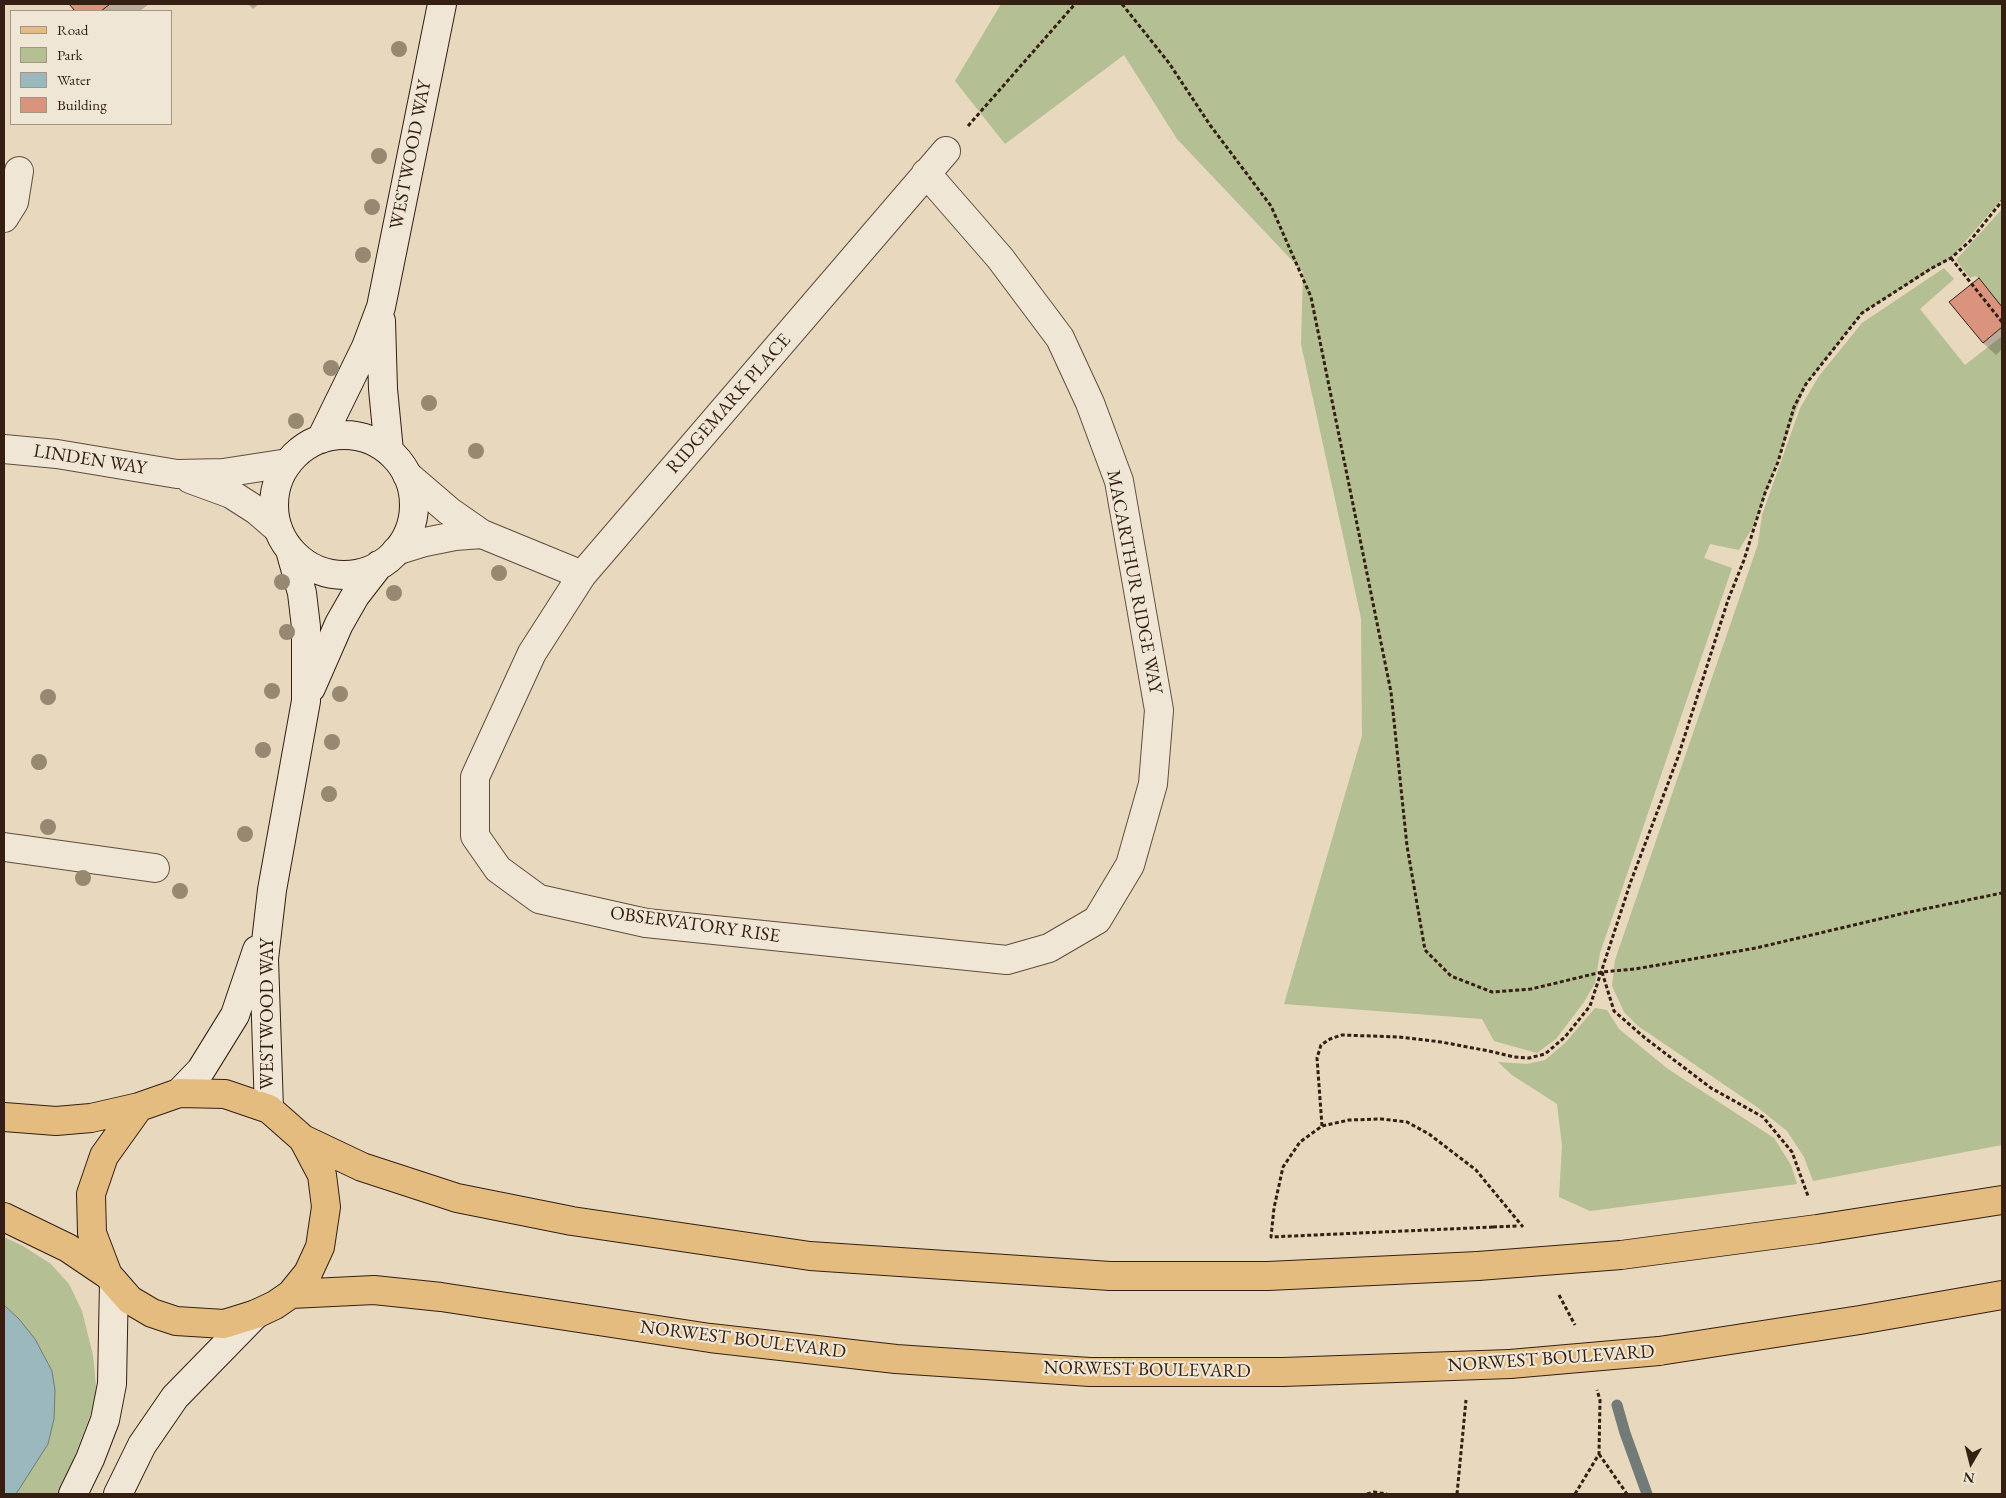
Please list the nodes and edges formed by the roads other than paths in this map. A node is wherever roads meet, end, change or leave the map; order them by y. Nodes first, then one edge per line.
1 (442, 4) edge
2 (946, 151) road end
3 (19, 171) dead end
4 (926, 173) junction
5 (4, 218) edge
6 (381, 307) junction
7 (321, 439) junction
8 (4, 449) edge
9 (389, 451) junction
10 (288, 463) junction
11 (177, 474) junction
12 (407, 474) junction
13 (482, 534) junction
14 (284, 539) junction
15 (388, 558) junction
16 (582, 575) junction
17 (306, 701) junction
18 (4, 846) edge
19 (155, 868) dead end
20 (272, 890) junction
21 (1049, 948) joint
22 (179, 1093) junction
23 (139, 1107) junction
24 (269, 1109) junction
25 (4, 1117) edge
26 (303, 1139) junction
27 (2002, 1200) edge
28 (4, 1217) edge
29 (111, 1279) junction
30 (291, 1294) junction
31 (2002, 1295) edge
32 (256, 1314) junction
33 (73, 1494) edge
34 (118, 1494) edge

1 - 6 street, WESTWOOD WAY
2 - 4 street, RIDGEMARK PLACE
3 - 5 street
4 - 16 street, RIDGEMARK PLACE
4 - 21 street, MACARTHUR RIDGE WAY
6 - 7 street, WESTWOOD WAY
6 - 9 street, WESTWOOD WAY
7 - 9 street
7 - 10 street
8 - 11 street, LINDEN WAY
9 - 12 street
10 - 11 street, LINDEN WAY
10 - 14 street
11 - 14 street, LINDEN WAY
12 - 13 street
12 - 15 street
13 - 15 street
13 - 16 street
14 - 15 street
14 - 17 street, WESTWOOD WAY
15 - 17 street, WESTWOOD WAY
16 - 21 street, OBSERVATORY RISE
17 - 20 street, WESTWOOD WAY
18 - 19 street
20 - 22 street, WESTWOOD WAY
20 - 24 street, WESTWOOD WAY
22 - 23 main road
22 - 24 main road
23 - 25 main road
23 - 29 main road
24 - 26 main road
26 - 27 main road, bridge
26 - 30 main road
28 - 29 main road
29 - 32 main road
29 - 33 street
30 - 31 main road, NORWEST BOULEVARD, bridge
30 - 32 main road
32 - 34 street

